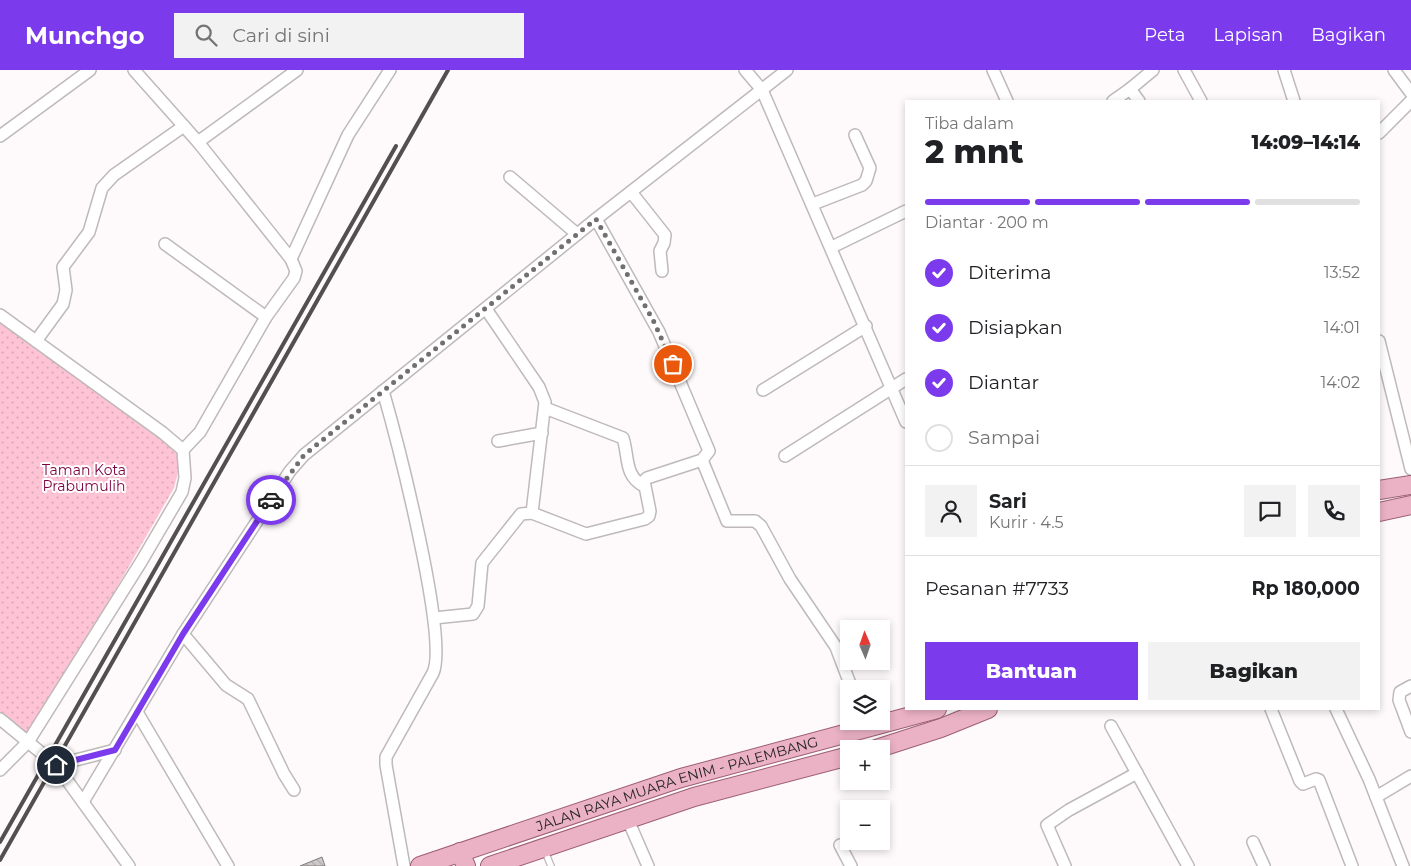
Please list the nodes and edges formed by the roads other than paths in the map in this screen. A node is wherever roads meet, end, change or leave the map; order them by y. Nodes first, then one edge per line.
1 (90, 70) edge
2 (134, 70) edge
3 (297, 70) edge
4 (390, 70) edge
5 (745, 70) edge
6 (788, 70) edge
7 (994, 70) edge
8 (1153, 70) edge
9 (1184, 70) edge
10 (1284, 70) edge
11 (1394, 70) edge
12 (1130, 88) junction
13 (762, 90) junction
14 (1007, 100) edge
15 (1114, 100) edge
16 (1138, 100) edge
17 (1200, 100) edge
18 (1291, 100) edge
19 (1410, 102) edge
20 (184, 126) junction
21 (1380, 132) edge
22 (855, 135) dead end
23 (0, 136) edge
24 (198, 142) junction
25 (510, 177) dead end
26 (631, 192) junction
27 (813, 204) junction
28 (905, 211) edge
29 (596, 219) junction
30 (577, 234) junction
31 (164, 244) dead end
32 (832, 247) junction
33 (291, 259) junction
34 (662, 271) dead end
35 (486, 309) junction
36 (0, 315) edge
37 (266, 317) junction
38 (866, 326) junction
39 (36, 341) junction
40 (1380, 345) edge
41 (905, 380) edge
42 (891, 387) junction
43 (383, 390) junction
44 (763, 390) dead end
45 (546, 408) junction
46 (905, 420) edge
47 (542, 433) junction
48 (498, 441) dead end
49 (183, 450) junction
50 (785, 456) dead end
51 (702, 460) junction
52 (1411, 469) edge
53 (1411, 485) edge
54 (644, 486) junction
55 (1380, 490) edge
56 (1411, 505) edge
57 (1380, 512) edge
58 (532, 513) junction
59 (434, 618) junction
60 (183, 634) junction
61 (849, 680) edge
62 (1411, 686) edge
63 (932, 710) edge
64 (986, 710) edge
65 (1271, 710) edge
66 (1336, 710) edge
67 (137, 712) junction
68 (0, 719) edge
69 (890, 719) edge
70 (1111, 726) dead end
71 (848, 730) edge
72 (1411, 732) edge
73 (28, 742) junction
74 (890, 744) edge
75 (115, 750) junction
76 (840, 758) edge
77 (56, 765) junction
78 (0, 770) edge
79 (1137, 773) junction
80 (1411, 776) edge
81 (294, 790) dead end
82 (1376, 797) junction
83 (83, 802) junction
84 (628, 820) junction
85 (489, 842) junction
86 (1253, 842) dead end
87 (543, 847) junction
88 (843, 850) edge
89 (463, 859) edge
90 (494, 865) edge
91 (129, 866) edge
92 (228, 866) edge
93 (404, 866) edge
94 (420, 866) edge
95 (551, 866) edge
96 (648, 866) edge
97 (850, 866) edge
98 (1065, 866) edge
99 (1188, 866) edge
100 (1264, 866) edge
101 (1352, 866) edge
102 (1403, 866) edge

1 - 23 street
2 - 20 street
3 - 24 street
4 - 33 street
5 - 13 street
6 - 13 street
7 - 14 street
8 - 12 street
9 - 17 street
10 - 18 street
11 - 19 street
12 - 15 street
12 - 16 street
13 - 26 street
13 - 27 street
19 - 21 street
20 - 24 street
20 - 39 street
22 - 27 street
24 - 33 street
25 - 30 street
26 - 29 street
26 - 34 street
27 - 32 street
28 - 32 street
29 - 30 street
29 - 51 street
30 - 35 street
31 - 37 street
32 - 38 street
33 - 37 street
35 - 43 street
35 - 45 street
36 - 39 street
37 - 49 street
38 - 42 street
38 - 44 street
39 - 49 street
40 - 52 street
41 - 42 street
42 - 46 street
42 - 50 street
43 - 59 street
43 - 60 street
45 - 47 street
45 - 54 street
47 - 48 street
47 - 58 street
49 - 73 street
51 - 54 street
51 - 61 street
53 - 55 main road
54 - 58 street
56 - 57 main road
58 - 59 street
59 - 93 street
60 - 67 street
60 - 81 street
62 - 72 street
63 - 69 main road, JALAN RAYA MUARA ENIM - PALEMBANG
64 - 74 main road
65 - 101 street
66 - 82 street
67 - 75 street
67 - 92 street
68 - 73 street
70 - 79 street
71 - 85 main road, JALAN RAYA MUARA ENIM - PALEMBANG
73 - 77 street
73 - 78 street
75 - 77 street
75 - 83 street
76 - 84 main road, JALAN RAYA MUARA ENIM - PALEMBANG
77 - 83 street
79 - 98 street
79 - 99 street
80 - 82 street
82 - 102 street
83 - 91 street
84 - 87 main road, JALAN RAYA MUARA ENIM - PALEMBANG
84 - 96 street
85 - 89 main road, JALAN RAYA MUARA ENIM - PALEMBANG
85 - 90 main road
86 - 100 street
87 - 90 main road, JALAN RAYA MUARA ENIM - PALEMBANG
87 - 95 lane
88 - 97 street
89 - 94 main road, JALAN RAYA MUARA ENIM - PALEMBANG

